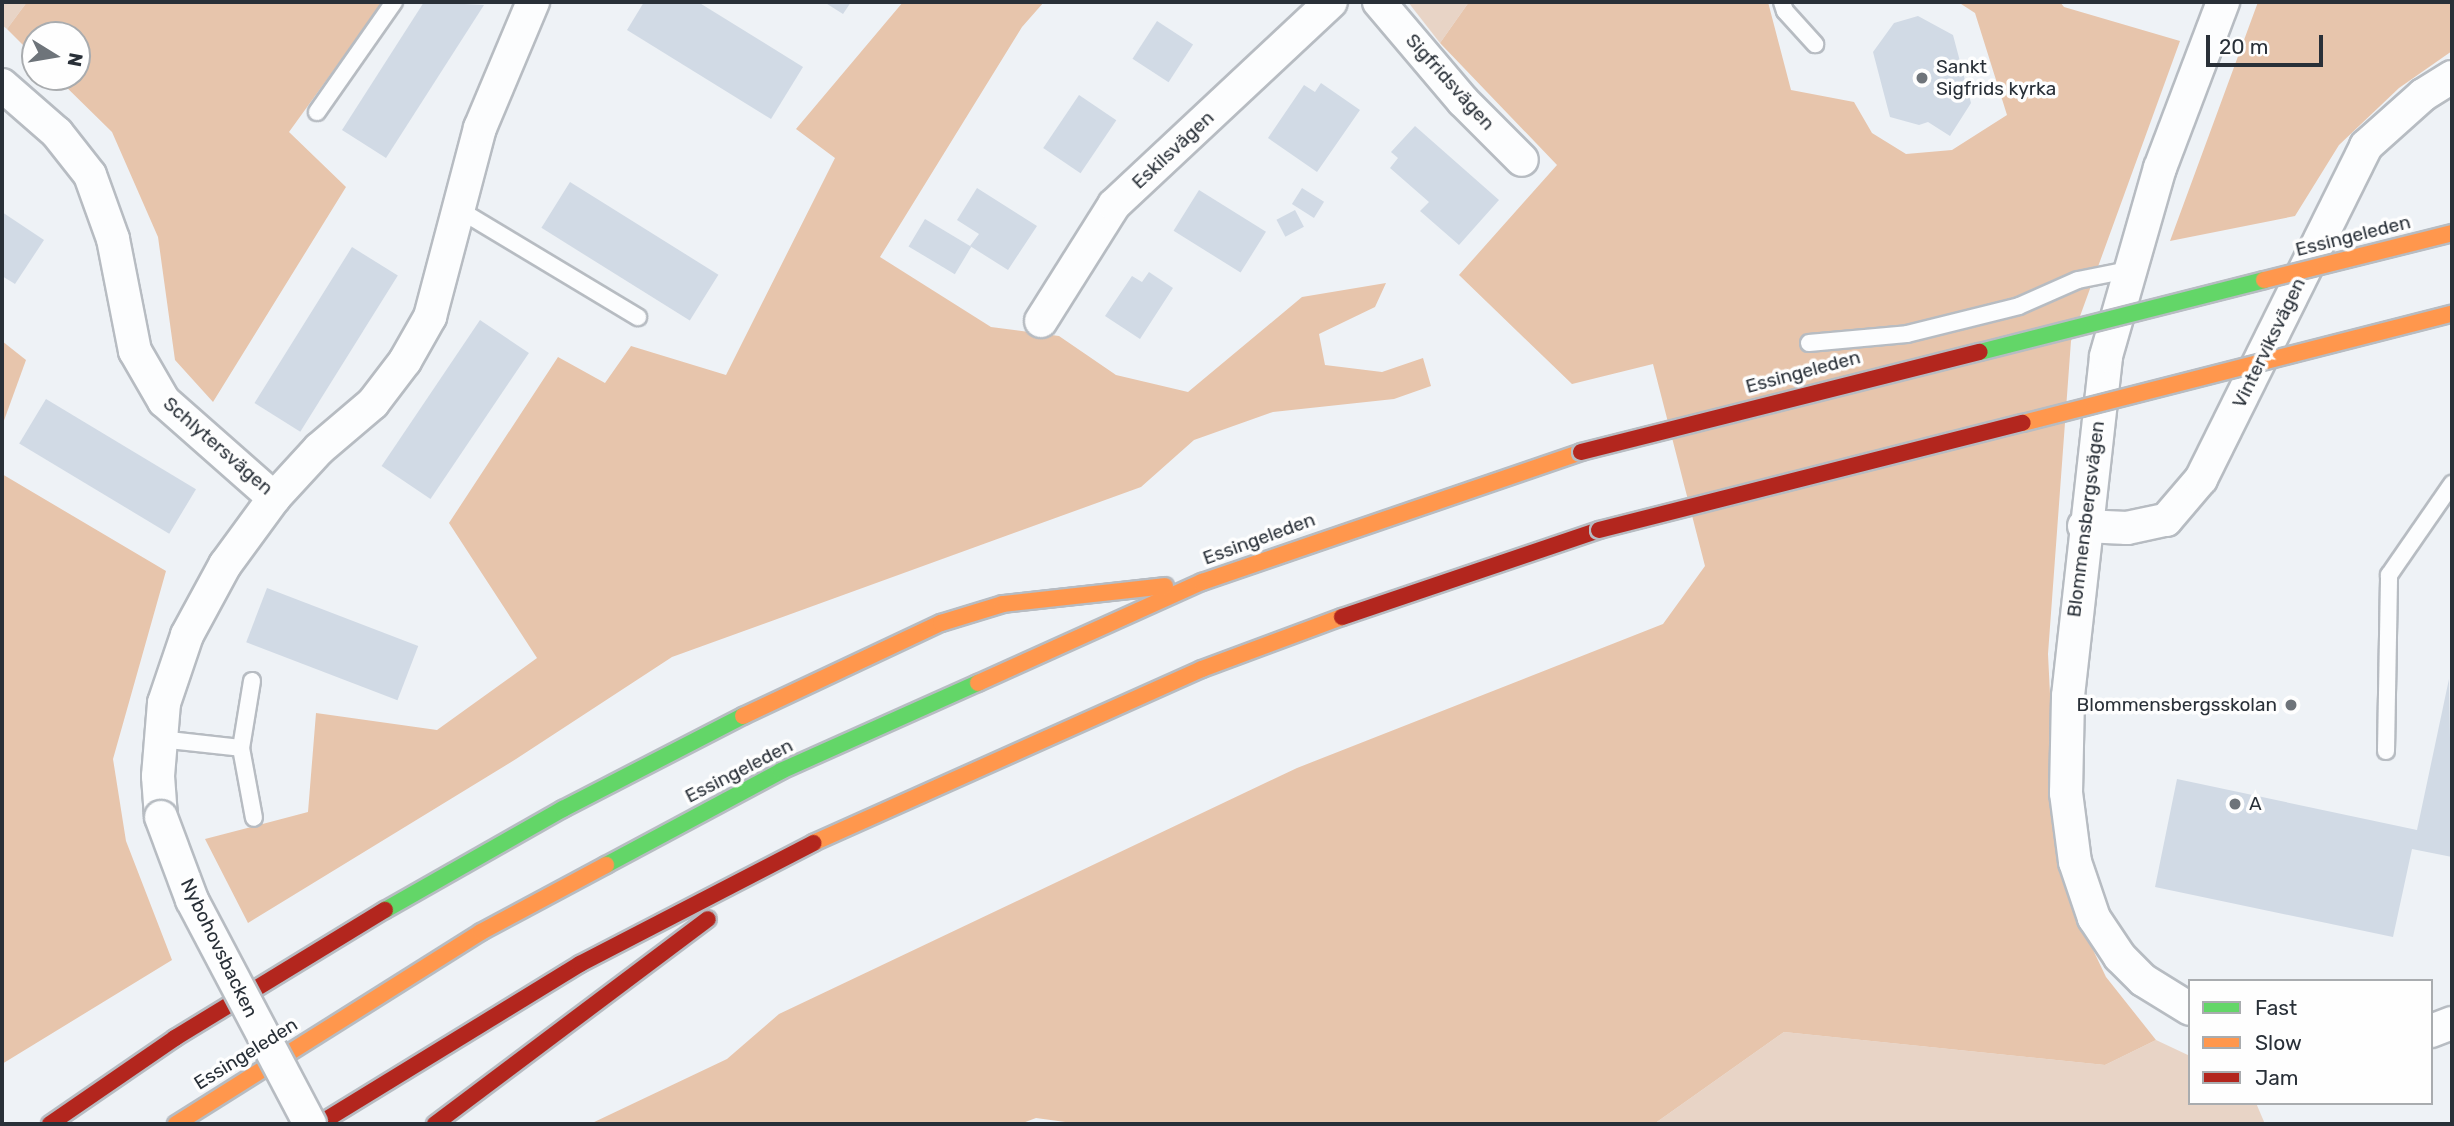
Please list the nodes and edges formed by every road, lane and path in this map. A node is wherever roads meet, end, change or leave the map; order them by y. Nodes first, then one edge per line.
1 (394, 2) edge
2 (533, 2) edge
3 (1331, 2) edge
4 (1379, 2) edge
5 (1783, 2) edge
6 (2223, 2) edge
7 (1815, 44) dead end
8 (2452, 76) edge
9 (2, 85) edge
10 (317, 113) dead end
11 (1522, 160) dead end
12 (458, 209) junction
13 (2452, 233) edge
14 (2128, 270) junction
15 (2452, 314) edge
16 (638, 317) dead end
17 (1041, 321) dead end
18 (1810, 343) dead end
19 (2452, 484) edge
20 (274, 498) junction
21 (2084, 526) junction
22 (1202, 582) junction
23 (252, 681) dead end
24 (160, 739) junction
25 (242, 748) junction
26 (2386, 751) dead end
27 (254, 818) dead end
28 (811, 844) junction
29 (2188, 1008) edge
30 (2452, 1023) edge
31 (2433, 1030) edge
32 (50, 1124) edge
33 (176, 1124) edge
34 (310, 1124) edge
35 (320, 1124) edge
36 (435, 1124) edge

1 - 10 lane
2 - 12 street, Schlytersvägen
3 - 17 street, Eskilsvägen
4 - 11 street, Sigfridsvägen
5 - 7 lane
6 - 14 street, Blommensbergsvägen
8 - 21 street, Vinterviksvägen
9 - 20 street, Schlytersvägen
12 - 16 lane
12 - 20 street, Schlytersvägen
13 - 22 highway, Essingeleden, bridge
14 - 18 lane
14 - 21 street, Blommensbergsvägen
15 - 28 highway, bridge
19 - 26 lane
20 - 24 street, Nybohovsbacken
21 - 29 street, Blommensbergsvägen
22 - 32 highway
22 - 33 highway, Essingeleden
23 - 25 lane
24 - 25 lane
24 - 34 street, Nybohovsbacken, bridge
25 - 27 lane
28 - 35 highway
28 - 36 highway
30 - 31 street

